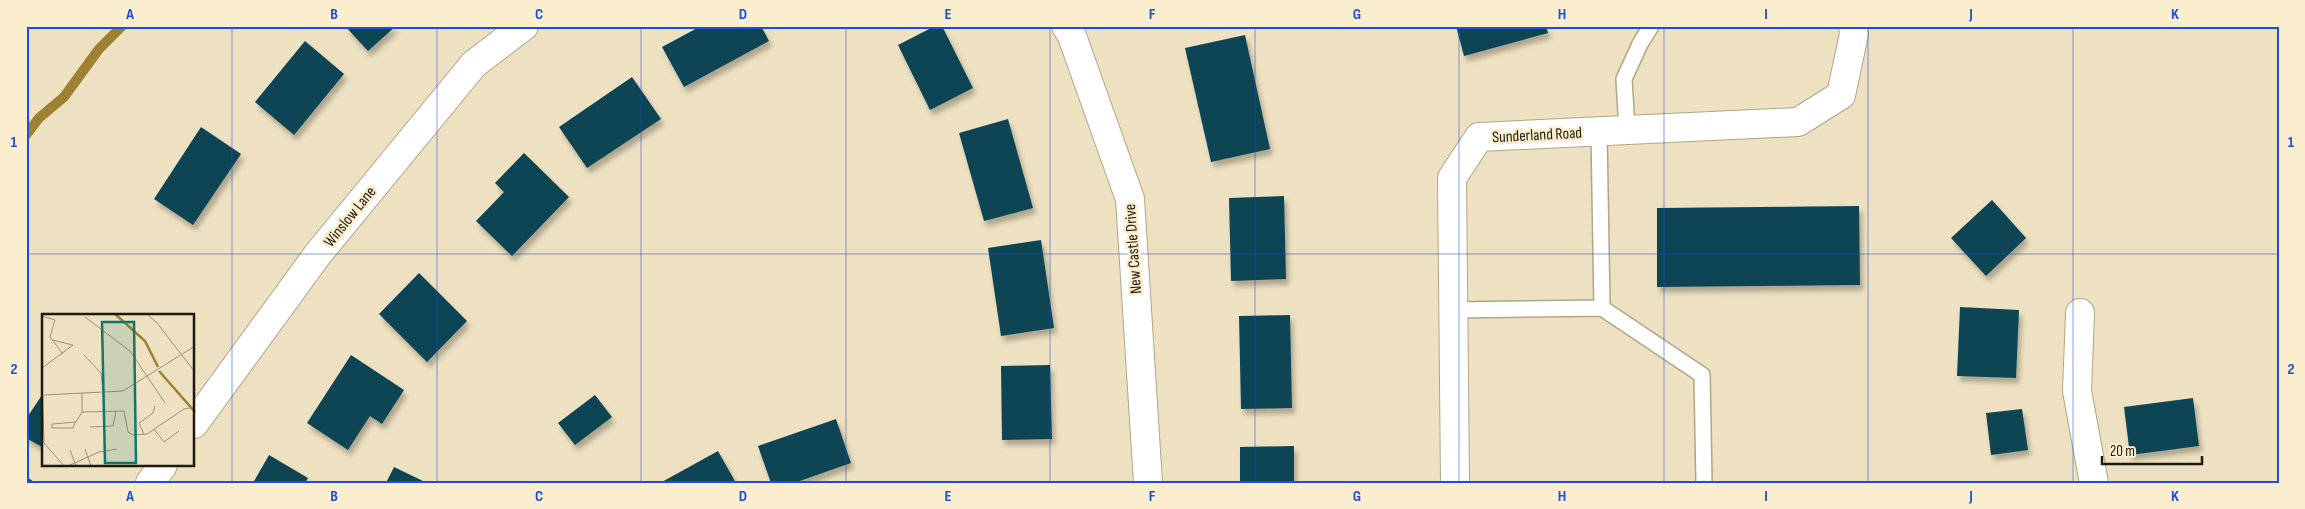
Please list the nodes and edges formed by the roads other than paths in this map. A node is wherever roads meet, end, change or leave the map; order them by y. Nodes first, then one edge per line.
1 (524, 26) edge
2 (1066, 26) edge
3 (1651, 26) edge
4 (1853, 26) edge
5 (1627, 130) junction
6 (1599, 131) junction
7 (1602, 308) junction
8 (1453, 310) junction
9 (2080, 313) dead end
10 (195, 423) edge
11 (162, 466) edge
12 (150, 483) edge
13 (1148, 483) edge
14 (1455, 483) edge
15 (1704, 483) edge
16 (2094, 483) edge

1 - 10 street, Winslow Lane
2 - 13 street, New Castle Drive
3 - 5 lane
4 - 5 street, Sunderland Road
5 - 6 street, Sunderland Road
6 - 7 lane
6 - 8 street, Sunderland Road
7 - 8 lane
7 - 15 lane
8 - 14 street, Sunderland Road
9 - 16 street
11 - 12 street

